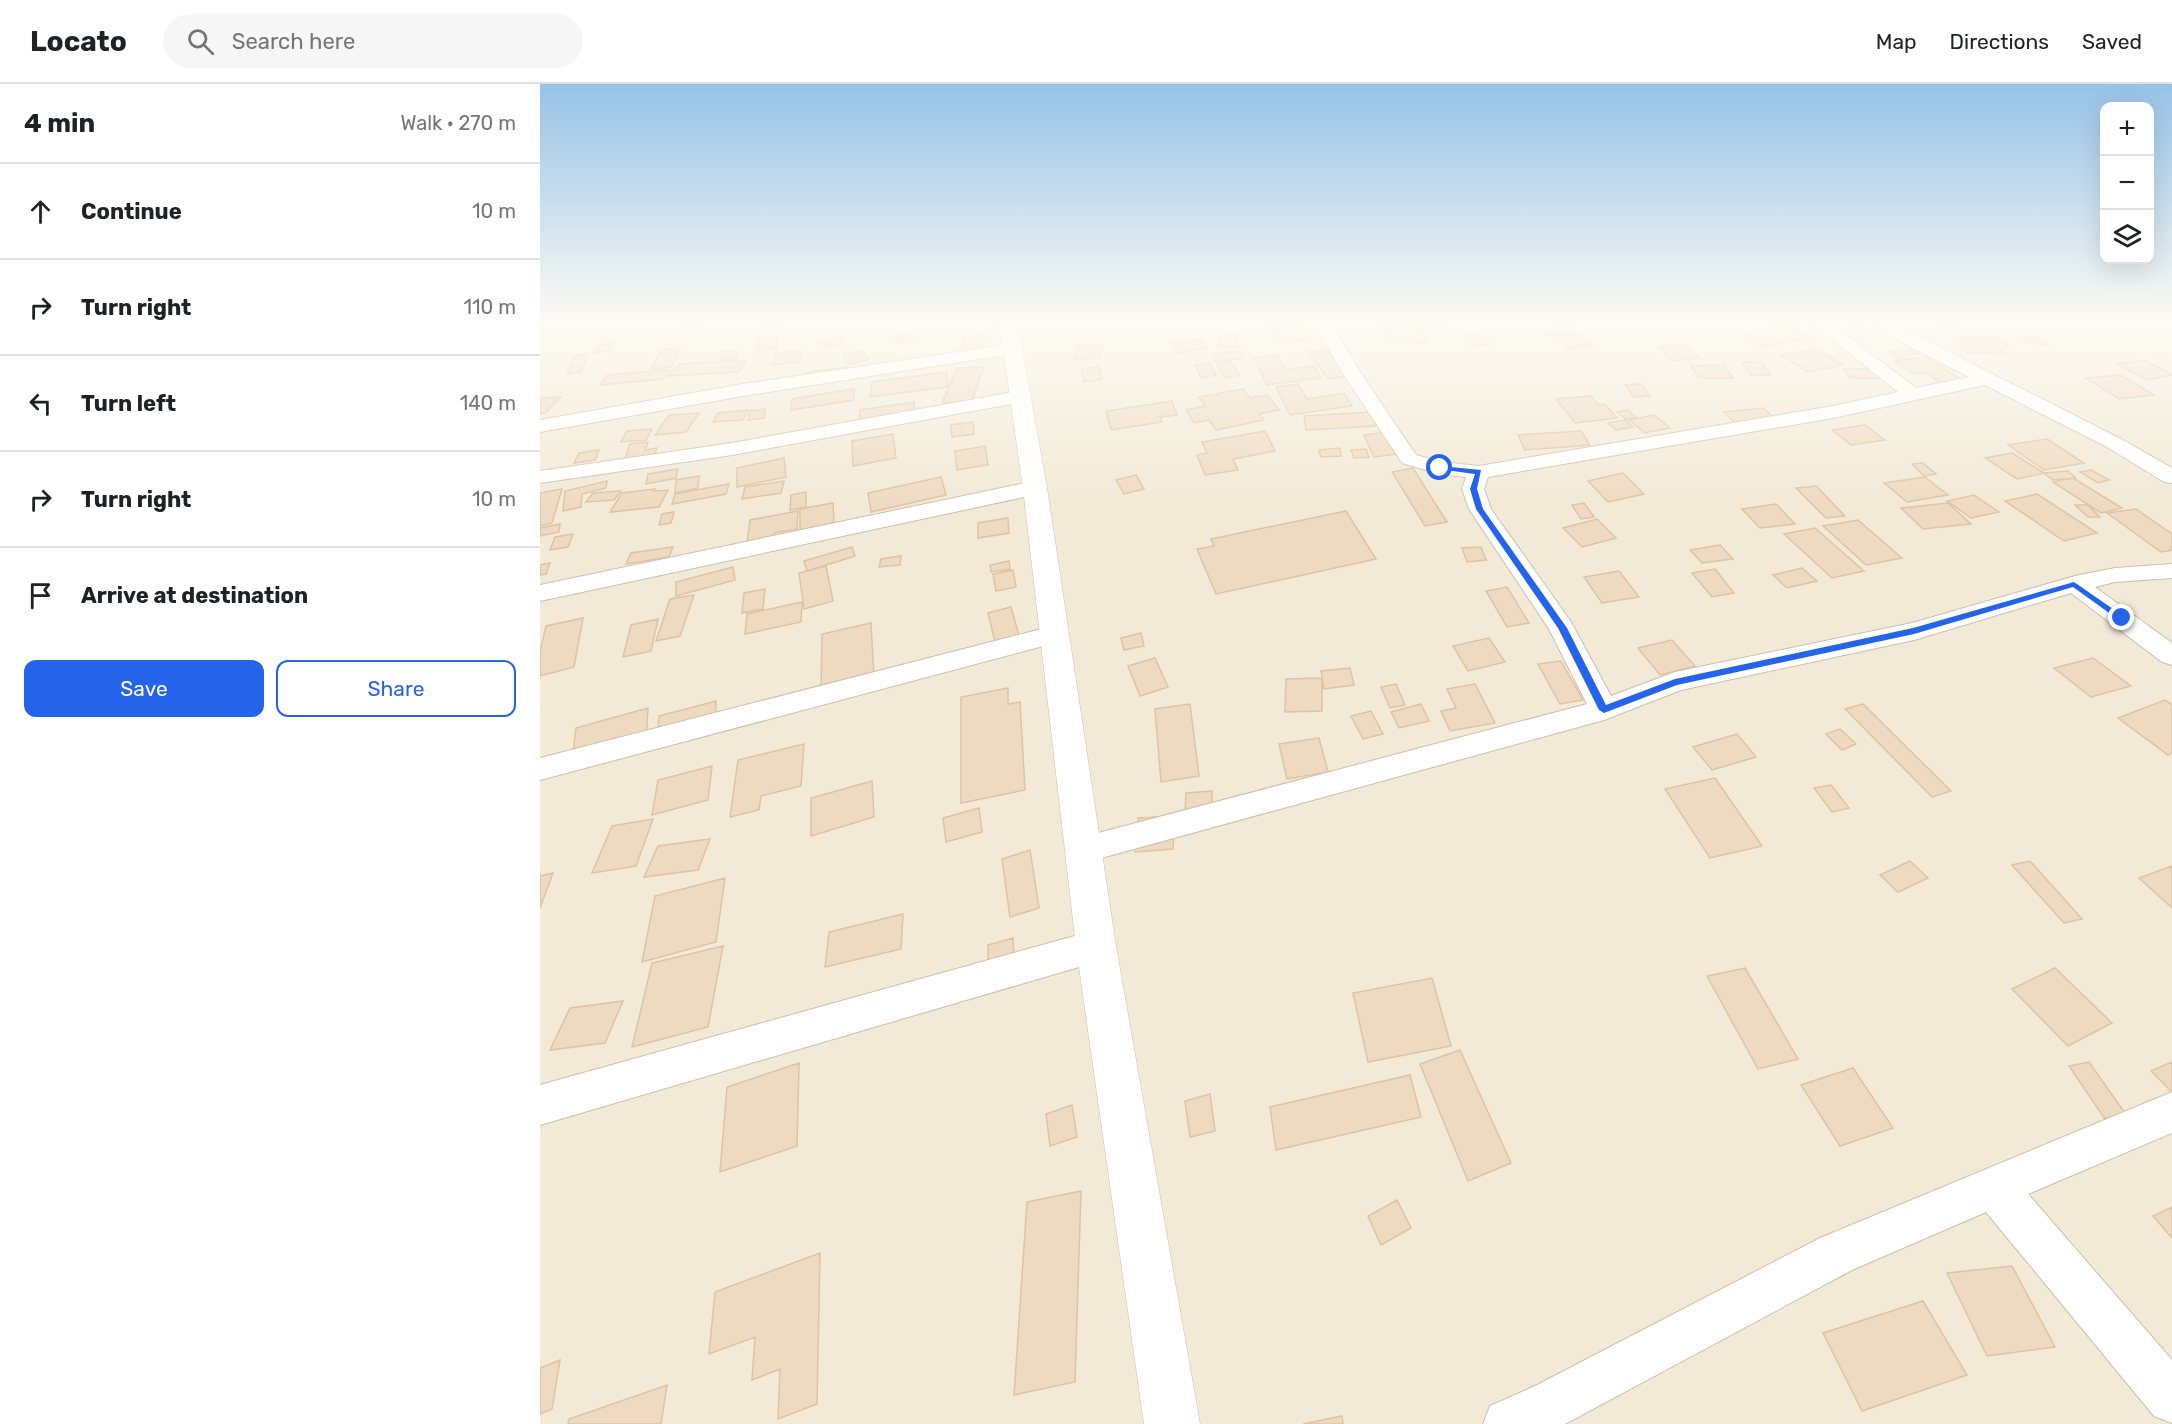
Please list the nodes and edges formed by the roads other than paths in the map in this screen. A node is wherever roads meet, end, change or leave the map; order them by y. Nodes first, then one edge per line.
1 (779, 383) edge
2 (1018, 383) edge
3 (1358, 383) edge
4 (1897, 383) edge
5 (1972, 383) edge
6 (1989, 383) edge
7 (1913, 395) junction
8 (1020, 398) junction
9 (540, 426) edge
10 (1479, 472) junction
11 (540, 477) edge
12 (2172, 477) edge
13 (1035, 488) junction
14 (2172, 571) edge
15 (2074, 584) junction
16 (540, 593) edge
17 (1053, 635) junction
18 (2172, 656) edge
19 (1604, 710) junction
20 (540, 769) edge
21 (1083, 850) junction
22 (1096, 946) junction
23 (540, 1105) edge
24 (2172, 1112) edge
25 (1994, 1188) junction
26 (2172, 1398) edge
27 (1172, 1424) edge
28 (1508, 1424) edge

1 - 9 street
2 - 8 main road
3 - 10 street
4 - 7 street
5 - 7 street
6 - 12 street
7 - 10 street
8 - 11 street
8 - 13 main road
10 - 19 street
13 - 16 street
13 - 17 main road
14 - 15 street
15 - 18 street
15 - 19 street
17 - 20 street
17 - 21 main road
19 - 21 street
21 - 22 main road
22 - 23 street
22 - 27 main road
24 - 25 street
25 - 26 street
25 - 28 street

